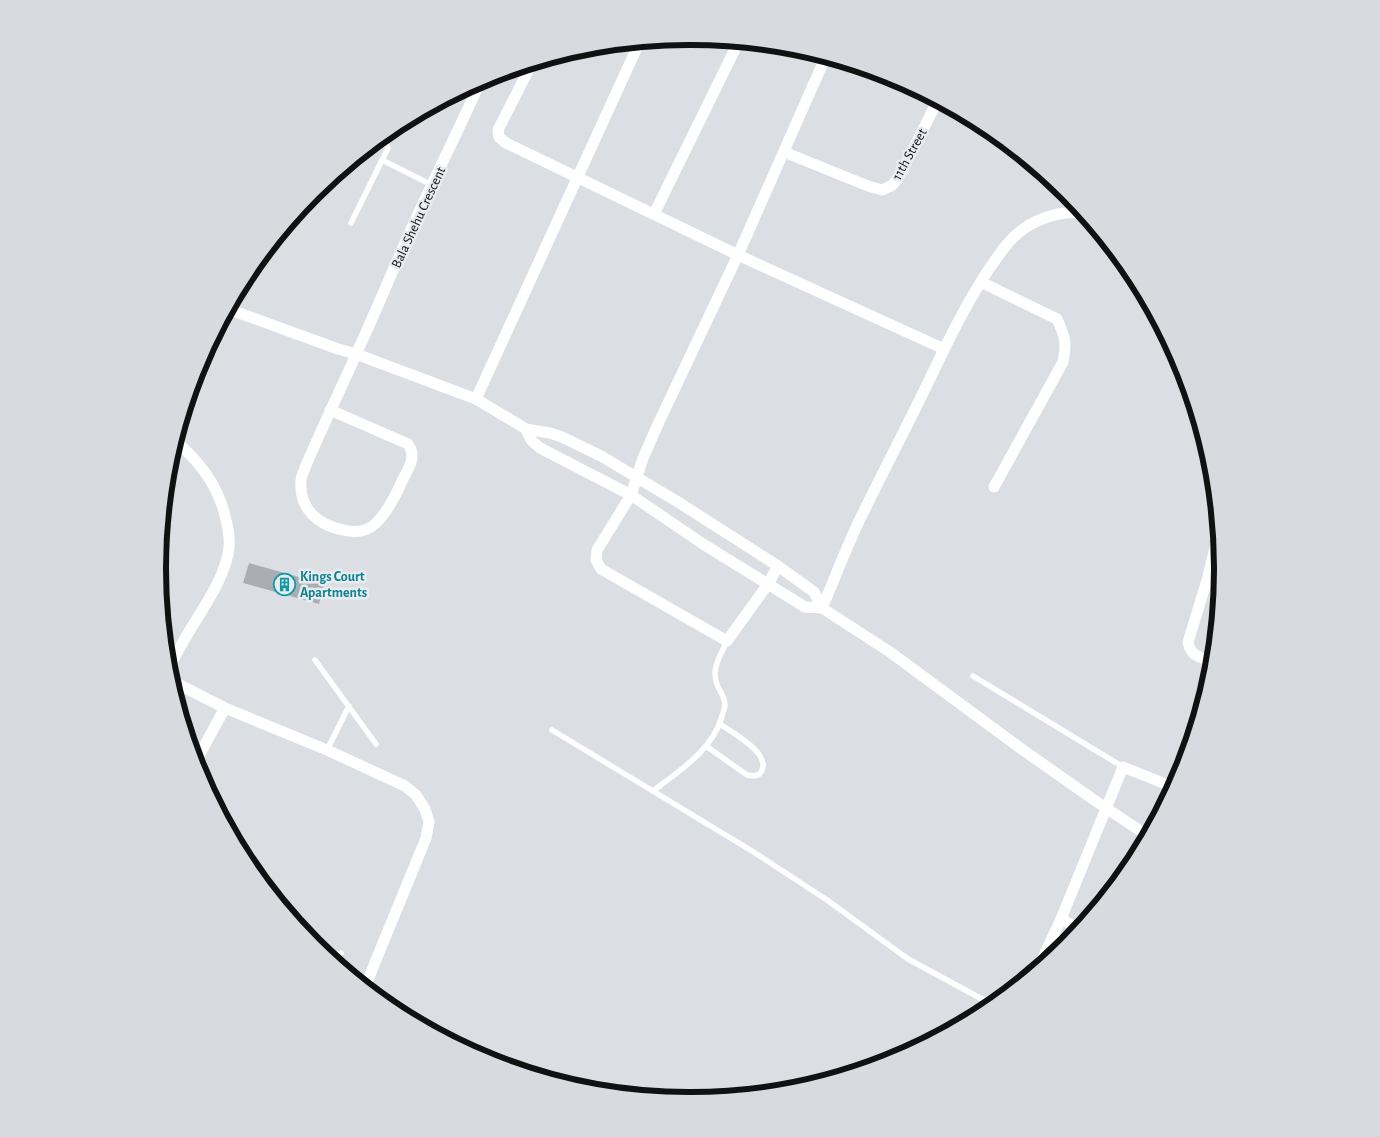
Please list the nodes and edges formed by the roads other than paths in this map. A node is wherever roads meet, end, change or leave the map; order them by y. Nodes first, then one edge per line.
1 (736, 47) edge
2 (637, 48) edge
3 (823, 63) edge
4 (528, 71) edge
5 (476, 91) edge
6 (935, 106) edge
7 (386, 142) edge
8 (784, 152) junction
9 (382, 160) junction
10 (578, 178) junction
11 (432, 185) junction
12 (1073, 212) edge
13 (654, 214) junction
14 (351, 223) dead end
15 (738, 255) junction
16 (981, 282) junction
17 (235, 311) edge
18 (944, 349) junction
19 (356, 354) junction
20 (476, 399) junction
21 (330, 410) junction
22 (526, 429) junction
23 (181, 446) edge
24 (638, 477) junction
25 (994, 487) dead end
26 (631, 495) junction
27 (1213, 555) edge
28 (778, 566) junction
29 (768, 584) junction
30 (822, 608) junction
31 (728, 640) junction
32 (175, 658) edge
33 (1205, 659) edge
34 (315, 660) dead end
35 (973, 676) dead end
36 (180, 685) edge
37 (349, 706) junction
38 (225, 708) junction
39 (720, 724) junction
40 (552, 730) dead end
41 (376, 744) dead end
42 (706, 746) junction
43 (327, 750) junction
44 (200, 753) edge
45 (1123, 767) junction
46 (1167, 785) edge
47 (653, 791) junction
48 (1106, 807) junction
49 (1142, 832) edge
50 (1060, 919) junction
51 (1073, 926) edge
52 (341, 953) dead end
53 (1045, 953) edge
54 (337, 954) edge
55 (367, 981) edge
56 (985, 1001) edge

1 - 13 street
2 - 10 street
3 - 8 street
4 - 10 street
5 - 11 street, Bala Shehu Crescent
6 - 8 street, 11th Street
7 - 9 lane
8 - 15 street
9 - 11 lane
9 - 14 lane
10 - 13 street
10 - 20 street
11 - 19 street, Bala Shehu Crescent
12 - 16 street
13 - 15 street
15 - 18 street
15 - 24 street
16 - 18 street
16 - 25 street
17 - 19 street
18 - 30 street
19 - 20 street
19 - 21 street, Bala Shehu Crescent
20 - 22 street
21 - 21 street
22 - 24 street
22 - 26 street
23 - 32 street
24 - 26 street
24 - 28 street
26 - 29 street
26 - 31 street
27 - 33 street
28 - 29 street
28 - 30 street
29 - 30 street
29 - 31 street
30 - 48 street
31 - 39 lane
34 - 37 lane
35 - 45 lane
36 - 38 street
37 - 41 lane
37 - 43 lane
38 - 43 street
38 - 44 street
39 - 42 lane
39 - 42 lane
40 - 47 lane
42 - 47 lane
43 - 55 street
45 - 46 street
45 - 48 street
47 - 56 lane
48 - 49 street
48 - 50 street
50 - 51 street
50 - 53 street
52 - 54 lane

